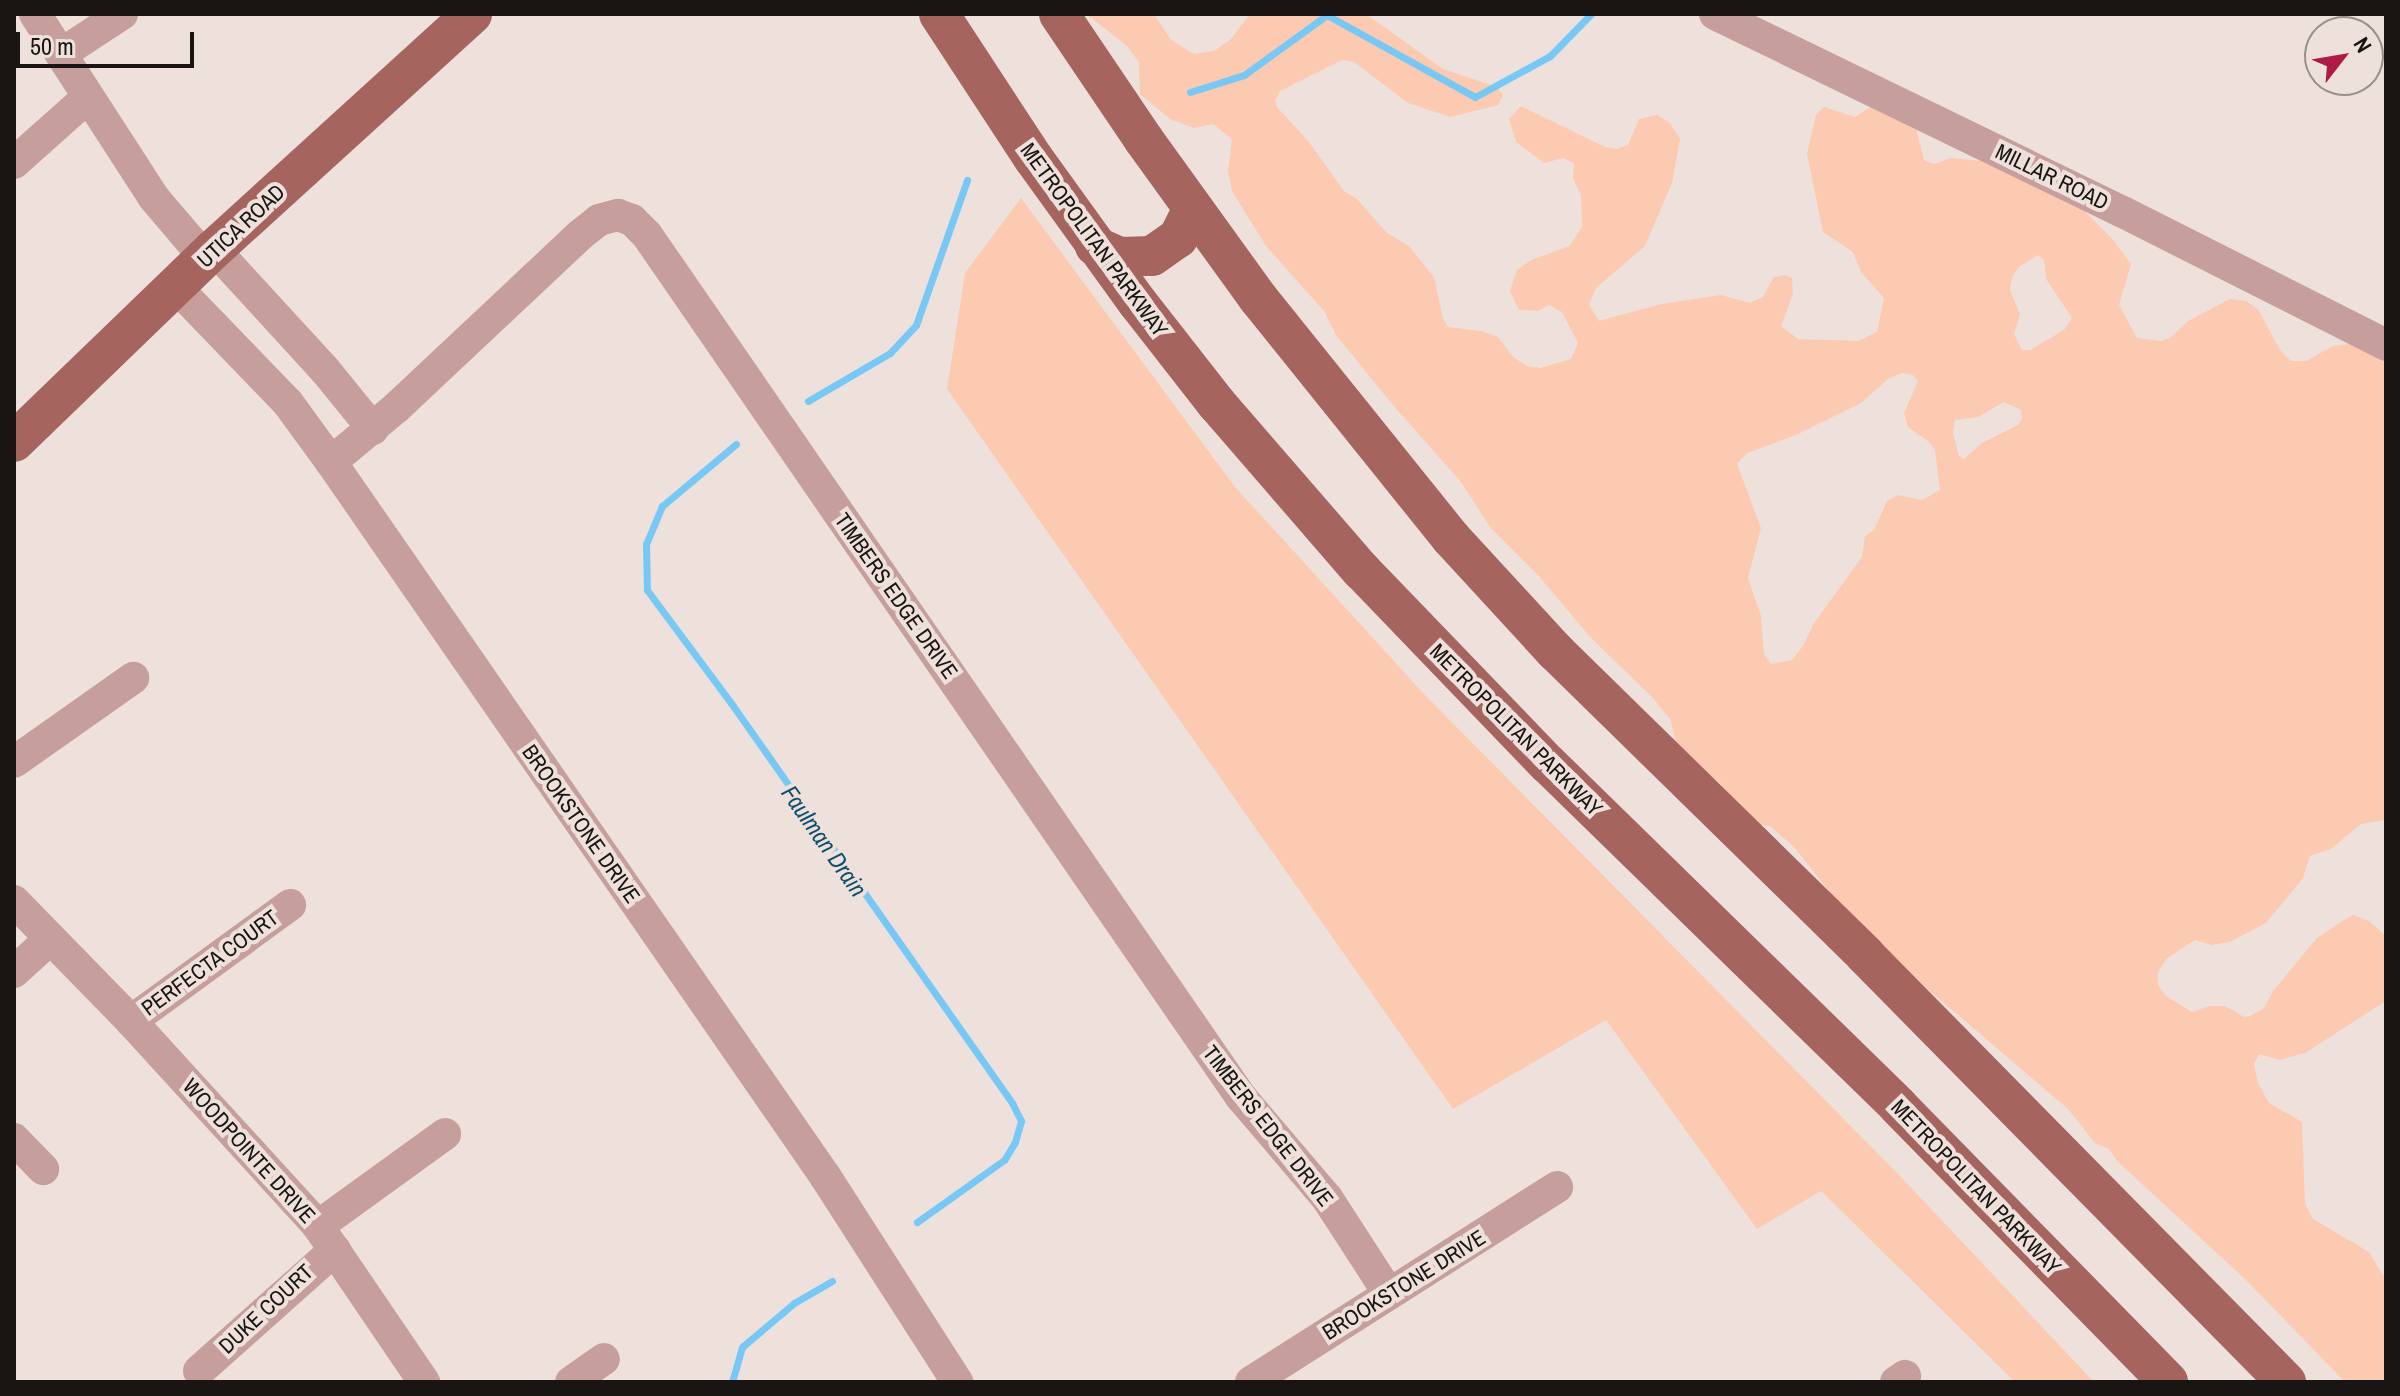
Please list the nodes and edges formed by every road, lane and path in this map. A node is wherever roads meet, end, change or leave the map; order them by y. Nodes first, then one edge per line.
1 (35, 14) edge
2 (122, 14) edge
3 (472, 14) edge
4 (939, 14) edge
5 (1059, 14) edge
6 (1715, 14) edge
7 (61, 54) junction
8 (88, 97) junction
9 (14, 163) edge
10 (1193, 209) junction
11 (1095, 246) junction
12 (210, 254) junction
13 (176, 287) junction
14 (2386, 345) edge
15 (373, 429) junction
16 (14, 442) edge
17 (331, 462) junction
18 (133, 678) dead end
19 (14, 762) edge
20 (14, 901) edge
21 (290, 905) dead end
22 (50, 939) junction
23 (14, 972) edge
24 (131, 1021) junction
25 (445, 1134) dead end
26 (14, 1139) edge
27 (43, 1169) dead end
28 (1557, 1187) dead end
29 (327, 1238) junction
30 (1389, 1294) junction
31 (604, 1359) dead end
32 (199, 1371) dead end
33 (424, 1382) edge
34 (571, 1382) edge
35 (957, 1382) edge
36 (1251, 1382) edge
37 (2168, 1382) edge
38 (2286, 1382) edge

1 - 7 street
2 - 7 street
3 - 12 main road, UTICA ROAD
4 - 11 main road, METROPOLITAN PARKWAY
5 - 10 main road
6 - 14 street, MILLAR ROAD
7 - 8 street
8 - 9 street
8 - 12 street
10 - 11 main road
10 - 38 main road
11 - 37 main road, METROPOLITAN PARKWAY
12 - 13 main road, UTICA ROAD
12 - 15 street
13 - 16 main road, UTICA ROAD
13 - 17 street, BROOKSTONE DRIVE
15 - 17 street, TIMBERS EDGE DRIVE
15 - 30 street, TIMBERS EDGE DRIVE
17 - 35 street, BROOKSTONE DRIVE
18 - 19 street
20 - 22 street, WOODPOINTE DRIVE
21 - 24 street, PERFECTA COURT
22 - 23 street
22 - 24 street, WOODPOINTE DRIVE
24 - 29 street, WOODPOINTE DRIVE
25 - 29 street, DUKE COURT
26 - 27 street
28 - 30 street, BROOKSTONE DRIVE
29 - 32 street, DUKE COURT
29 - 33 street, WOODPOINTE DRIVE
30 - 36 street, BROOKSTONE DRIVE
31 - 34 street

